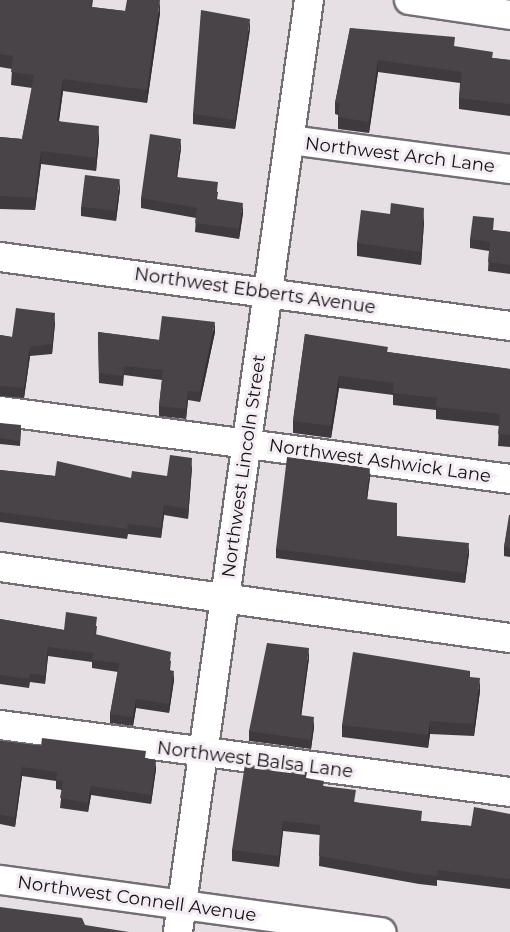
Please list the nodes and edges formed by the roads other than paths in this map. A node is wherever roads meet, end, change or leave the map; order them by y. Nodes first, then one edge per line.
1 (309, 0) edge
2 (409, 0) edge
3 (510, 15) edge
4 (290, 140) junction
5 (510, 169) edge
6 (0, 257) edge
7 (268, 292) junction
8 (510, 326) edge
9 (0, 411) edge
10 (248, 443) junction
11 (510, 479) edge
12 (0, 567) edge
13 (227, 596) junction
14 (510, 638) edge
15 (0, 725) edge
16 (203, 753) junction
17 (510, 792) edge
18 (0, 880) edge
19 (180, 918) edge
20 (381, 932) edge

1 - 4 street, Northwest Lincoln Street
2 - 3 street
4 - 5 street, Northwest Arch Lane
4 - 7 street, Northwest Lincoln Street
6 - 7 street, Northwest Ebberts Avenue
7 - 8 street, Northwest Ebberts Avenue
7 - 10 street, Northwest Lincoln Street
9 - 10 street, Northwest Ashwick Lane
10 - 11 street, Northwest Ashwick Lane
10 - 13 street, Northwest Lincoln Street
12 - 13 street
13 - 14 street
13 - 16 street, Northwest Lincoln Street
15 - 16 street, Northwest Balsa Lane
16 - 17 street, Northwest Balsa Lane
16 - 19 street, Northwest Lincoln Street
18 - 19 street, Northwest Connell Avenue
19 - 20 street, Northwest Connell Avenue

